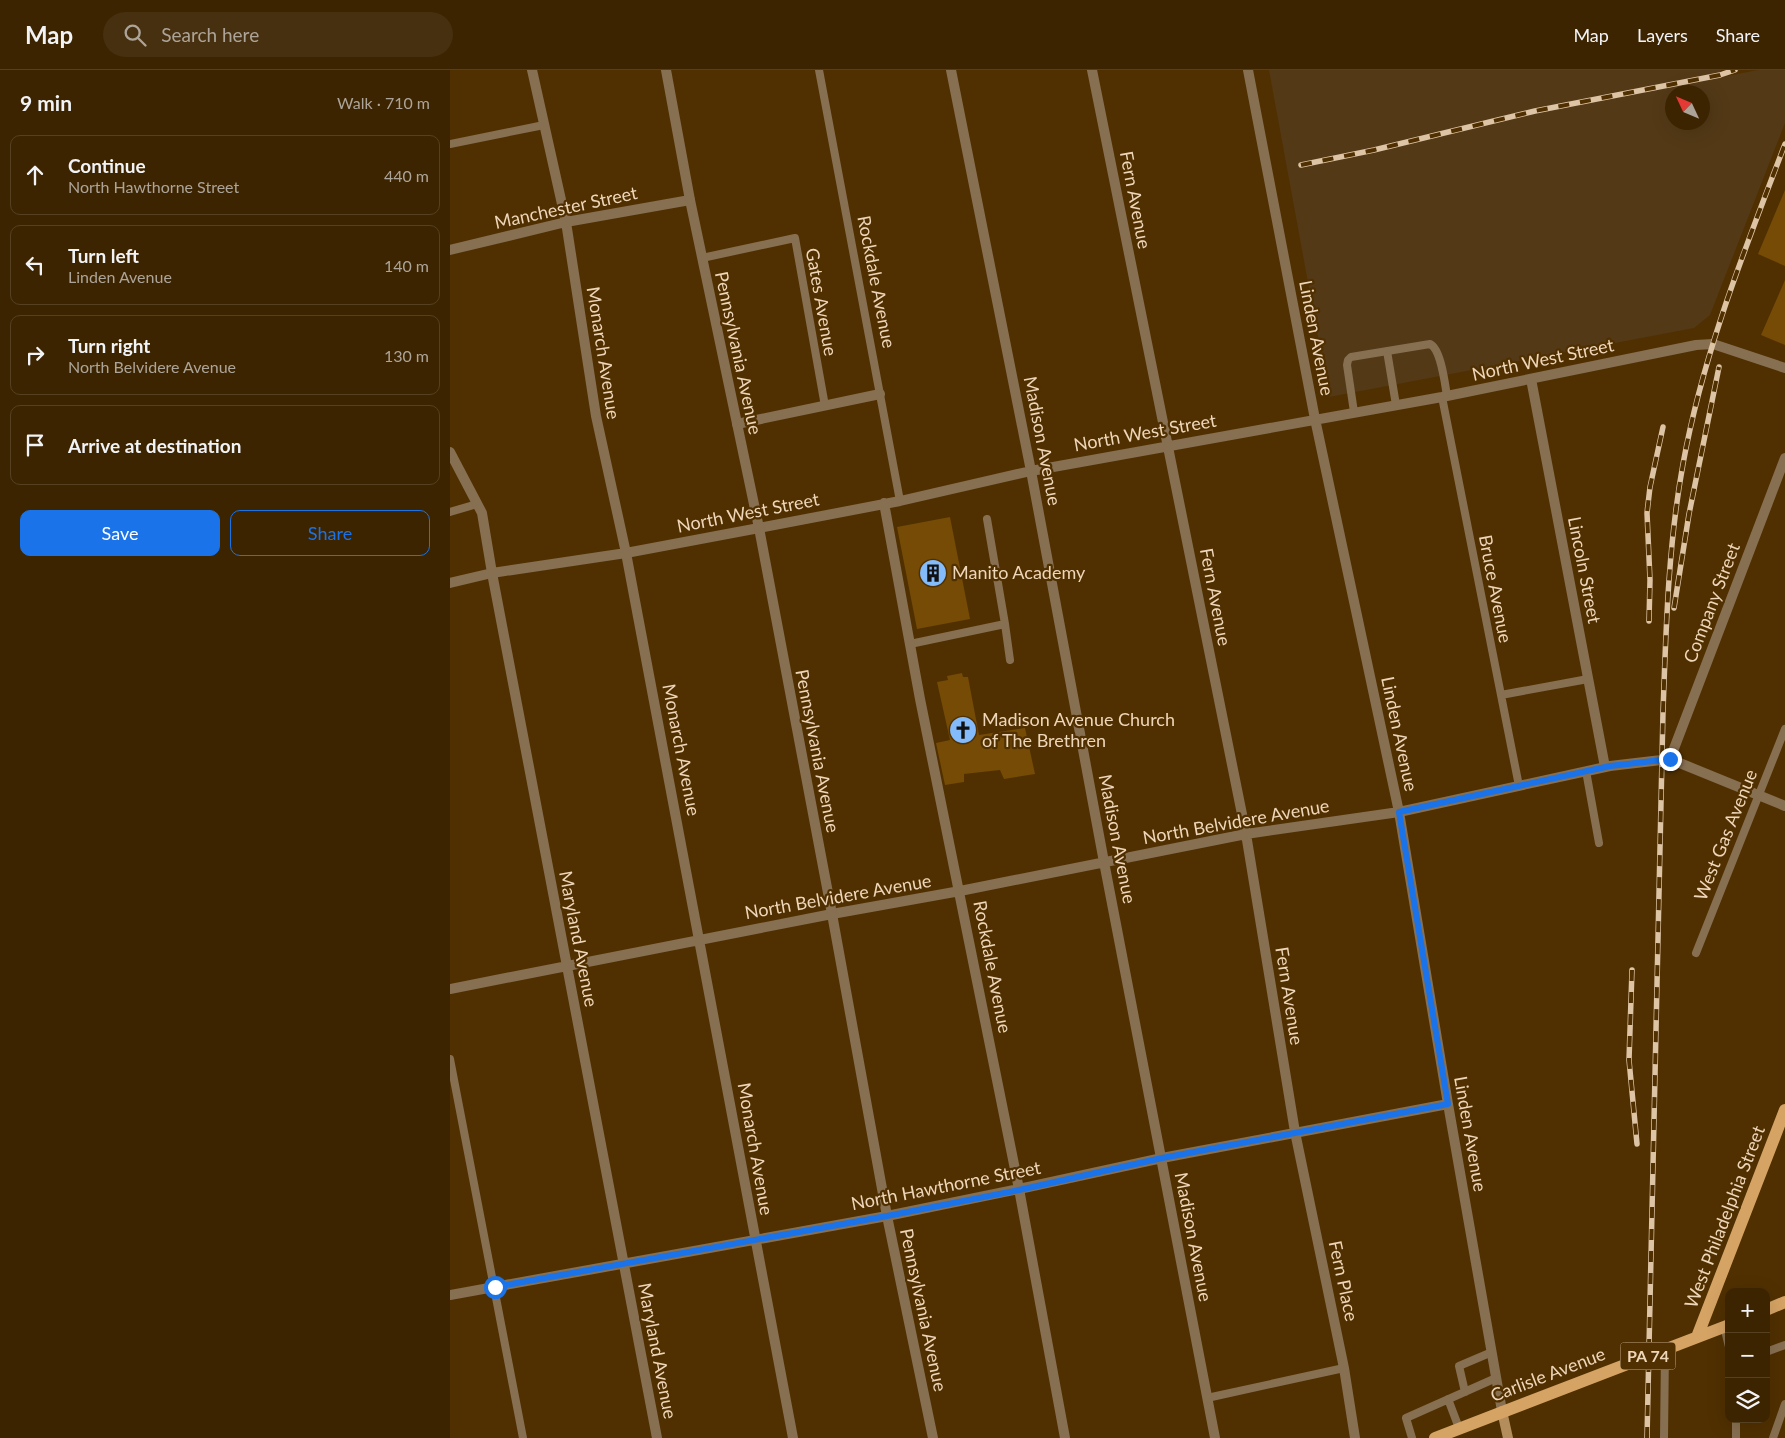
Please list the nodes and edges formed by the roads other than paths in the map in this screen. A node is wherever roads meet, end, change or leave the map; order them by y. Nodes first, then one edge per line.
1 (532, 70) edge
2 (666, 70) edge
3 (819, 70) edge
4 (951, 70) edge
5 (1092, 70) edge
6 (1248, 70) edge
7 (544, 126) junction
8 (450, 144) edge
9 (690, 200) junction
10 (566, 222) junction
11 (450, 250) edge
12 (702, 258) junction
13 (1387, 351) junction
14 (1785, 368) edge
15 (1531, 379) junction
16 (880, 394) junction
17 (1445, 396) junction
18 (1396, 405) junction
19 (825, 406) junction
20 (1354, 412) junction
21 (1315, 419) junction
22 (737, 424) junction
23 (1168, 445) junction
24 (450, 452) edge
25 (1785, 458) edge
26 (1032, 471) junction
27 (900, 500) junction
28 (884, 503) junction
29 (478, 504) junction
30 (450, 512) edge
31 (987, 519) dead end
32 (758, 528) junction
33 (626, 552) junction
34 (492, 573) junction
35 (450, 583) edge
36 (1005, 624) junction
37 (910, 644) junction
38 (1010, 660) dead end
39 (1588, 679) junction
40 (1501, 695) junction
41 (1785, 729) edge
42 (1670, 759) junction
43 (1605, 767) junction
44 (1586, 771) junction
45 (1519, 786) junction
46 (1758, 794) junction
47 (1785, 806) edge
48 (1399, 812) junction
49 (1246, 834) junction
50 (1599, 843) dead end
51 (1104, 862) junction
52 (960, 892) junction
53 (832, 914) junction
54 (700, 940) junction
55 (1696, 953) dead end
56 (567, 965) junction
57 (450, 989) edge
58 (450, 1059) edge
59 (1448, 1104) junction
60 (1785, 1110) edge
61 (1295, 1132) junction
62 (1162, 1158) junction
63 (1019, 1190) junction
64 (887, 1216) junction
65 (755, 1238) junction
66 (624, 1264) junction
67 (495, 1287) junction
68 (450, 1295) edge
69 (1785, 1302) edge
70 (1770, 1308) edge
71 (1725, 1326) edge
72 (1697, 1337) junction
73 (1785, 1345) edge
74 (1665, 1350) junction
75 (1770, 1351) edge
76 (1492, 1352) junction
77 (1344, 1368) junction
78 (1496, 1378) junction
79 (1466, 1392) junction
80 (1207, 1398) junction
81 (1448, 1399) junction
82 (1785, 1404) edge
83 (1502, 1411) junction
84 (1736, 1423) edge
85 (1459, 1428) junction
86 (523, 1438) edge
87 (657, 1438) edge
88 (793, 1438) edge
89 (933, 1438) edge
90 (1065, 1438) edge
91 (1215, 1438) edge
92 (1355, 1438) edge
93 (1412, 1438) edge
94 (1435, 1438) edge
95 (1508, 1438) edge
96 (1664, 1438) edge
97 (1736, 1438) edge
98 (1773, 1438) edge

1 - 7 street, Monarch Avenue
2 - 9 street, Pennsylvania Avenue
3 - 16 lane, Rockdale Avenue
4 - 26 street, Madison Avenue
5 - 23 street, Fern Avenue
6 - 21 street, Linden Avenue
7 - 8 lane
7 - 10 street, Monarch Avenue
9 - 10 street, Manchester Street
9 - 12 street, Pennsylvania Avenue
10 - 11 street, Manchester Street
10 - 33 street, Monarch Avenue
12 - 19 lane, Gates Avenue
12 - 22 street, Pennsylvania Avenue
13 - 17 lane, Bruce Avenue
13 - 18 lane
13 - 20 lane
14 - 15 street, North West Street
15 - 17 street, North West Street
15 - 39 street, Lincoln Street
16 - 19 street
16 - 27 lane, Rockdale Avenue
17 - 18 street, North West Street
17 - 40 lane, Bruce Avenue
18 - 20 street, North West Street
19 - 22 street
20 - 21 street, North West Street
21 - 23 street, North West Street
21 - 48 street, Linden Avenue
22 - 32 street, Pennsylvania Avenue
23 - 26 street, North West Street
23 - 49 street, Fern Avenue
24 - 29 street, Maryland Avenue
25 - 42 street, Company Street
26 - 27 street, North West Street
26 - 51 street, Madison Avenue
27 - 28 street, North West Street
28 - 32 street, North West Street
28 - 37 street, Rockdale Avenue
29 - 30 lane
29 - 34 street, Maryland Avenue
31 - 36 lane
32 - 33 street, North West Street
32 - 53 street, Pennsylvania Avenue
33 - 34 street, North West Street
33 - 54 street, Monarch Avenue
34 - 35 street, North West Street
34 - 56 street, Maryland Avenue
36 - 37 lane
36 - 38 lane
37 - 52 street, Rockdale Avenue
39 - 40 lane
39 - 43 street, Lincoln Street
40 - 45 lane, Bruce Avenue
41 - 46 lane, West Gas Avenue
42 - 43 street, North Belvidere Avenue
42 - 46 street, North Belvidere Avenue
43 - 44 street, North Belvidere Avenue
44 - 45 street, North Belvidere Avenue
44 - 50 lane
45 - 48 street, North Belvidere Avenue
46 - 47 street, North Belvidere Avenue
46 - 55 lane, West Gas Avenue
48 - 49 street, North Belvidere Avenue
48 - 59 street, Linden Avenue
49 - 51 street, North Belvidere Avenue
49 - 61 street, Fern Avenue
51 - 52 street, North Belvidere Avenue
51 - 62 street, Madison Avenue
52 - 53 street, North Belvidere Avenue
52 - 63 street, Rockdale Avenue
53 - 54 street, North Belvidere Avenue
53 - 64 street, Pennsylvania Avenue
54 - 56 street, North Belvidere Avenue
54 - 65 street, Monarch Avenue
56 - 57 street, North Belvidere Avenue
56 - 66 street, Maryland Avenue
58 - 67 lane
59 - 61 street, North Hawthorne Street
59 - 76 street, Linden Avenue
60 - 72 main road, West Philadelphia Street / PA 74
61 - 62 street, North Hawthorne Street
61 - 77 street, Fern Place
62 - 63 street, North Hawthorne Street
62 - 80 street, Madison Avenue
63 - 64 street, North Hawthorne Street
63 - 90 street, Rockdale Avenue
64 - 65 street, North Hawthorne Street
64 - 89 street, Pennsylvania Avenue
65 - 66 street, North Hawthorne Street
65 - 88 street, Monarch Avenue
66 - 67 street, North Hawthorne Street
66 - 87 street, Maryland Avenue
67 - 68 street, North Hawthorne Street
67 - 86 lane
69 - 70 main road
71 - 72 main road, Carlisle Avenue / PA 74
72 - 74 main road, Carlisle Avenue / PA 74
73 - 75 lane
74 - 83 main road, Carlisle Avenue / PA 74
74 - 96 lane
76 - 78 street, Linden Avenue
76 - 79 lane
77 - 80 lane
77 - 92 street, Fern Place
78 - 79 lane
78 - 83 street, Linden Avenue
79 - 81 lane
80 - 91 street, Madison Avenue
81 - 85 lane
81 - 93 lane
82 - 98 lane
83 - 85 main road, Carlisle Avenue / PA 74
83 - 95 main road, Linden Avenue
84 - 97 lane
85 - 94 main road, Carlisle Avenue / PA 74

